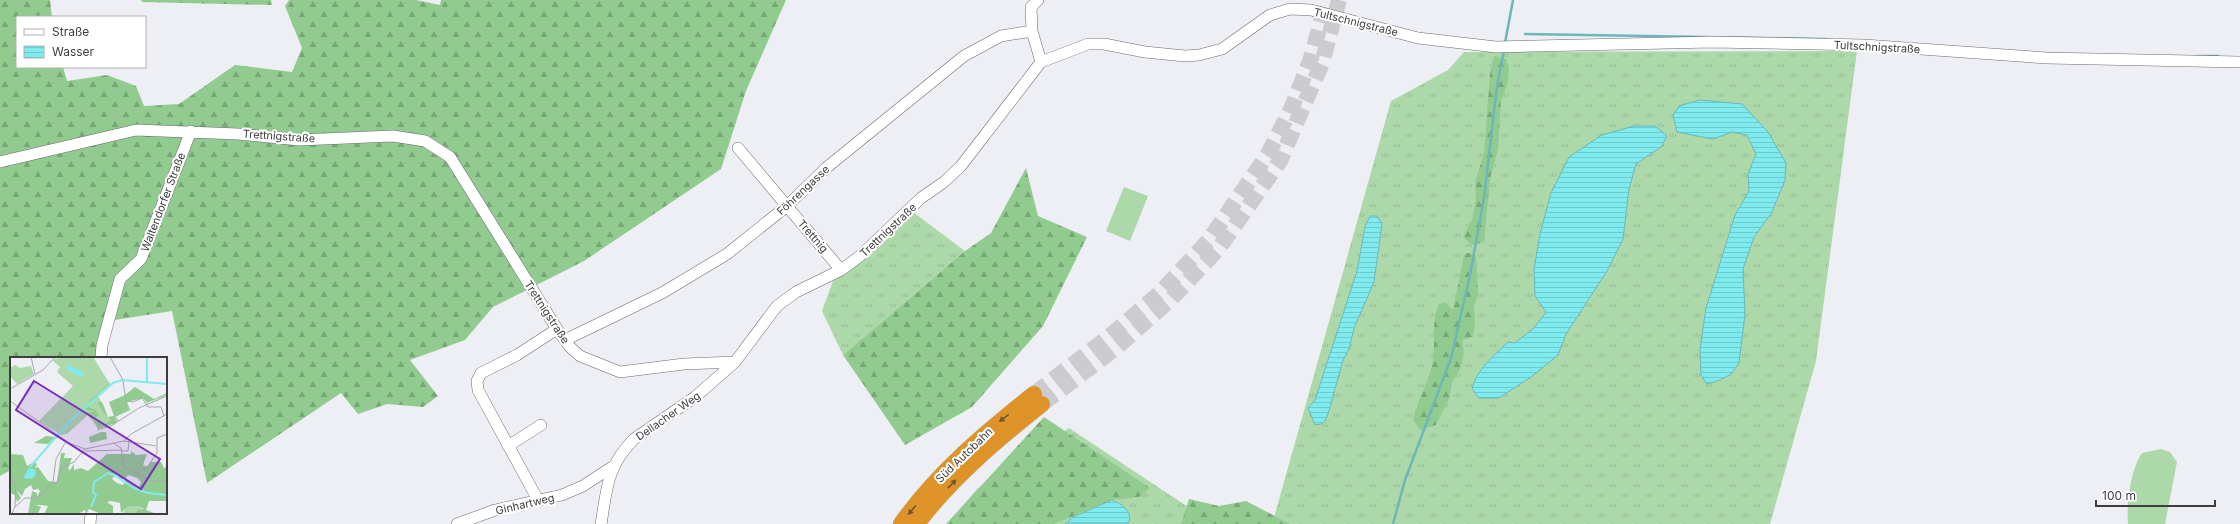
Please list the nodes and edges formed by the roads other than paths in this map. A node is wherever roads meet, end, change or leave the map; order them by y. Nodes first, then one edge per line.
1 (1038, 0) edge
2 (1032, 30) junction
3 (1041, 62) junction
4 (2240, 62) edge
5 (191, 131) junction
6 (738, 148) dead end
7 (0, 162) edge
8 (787, 206) junction
9 (841, 270) junction
10 (557, 329) junction
11 (565, 340) junction
12 (101, 357) edge
13 (735, 362) junction
14 (541, 426) dead end
15 (508, 446) junction
16 (612, 467) junction
17 (538, 500) junction
18 (91, 514) edge
19 (90, 524) edge
20 (457, 524) edge
21 (600, 524) edge
22 (901, 524) edge
23 (917, 524) edge

1 - 2 street
2 - 3 street
2 - 8 street, Föhrengasse
3 - 4 street, Tultschnigstraße
3 - 9 street, Trettnigstraße
5 - 7 street, Trettnigstraße
5 - 10 street, Trettnigstraße
5 - 12 street, Waltendorfer Straße
6 - 8 street, Trettnig
8 - 9 street, Trettnig
8 - 11 street, Föhrengasse
9 - 13 street, Trettnigstraße
10 - 11 street, Trettnigstraße
10 - 15 street
11 - 13 street, Trettnigstraße
13 - 16 street, Dellacher Weg
14 - 15 street
15 - 17 street
16 - 17 street, Ginhartweg
16 - 21 street, Dellacher Weg
17 - 20 street, Ginhartweg
18 - 19 street
23 -> 22 highway, Süd Autobahn

